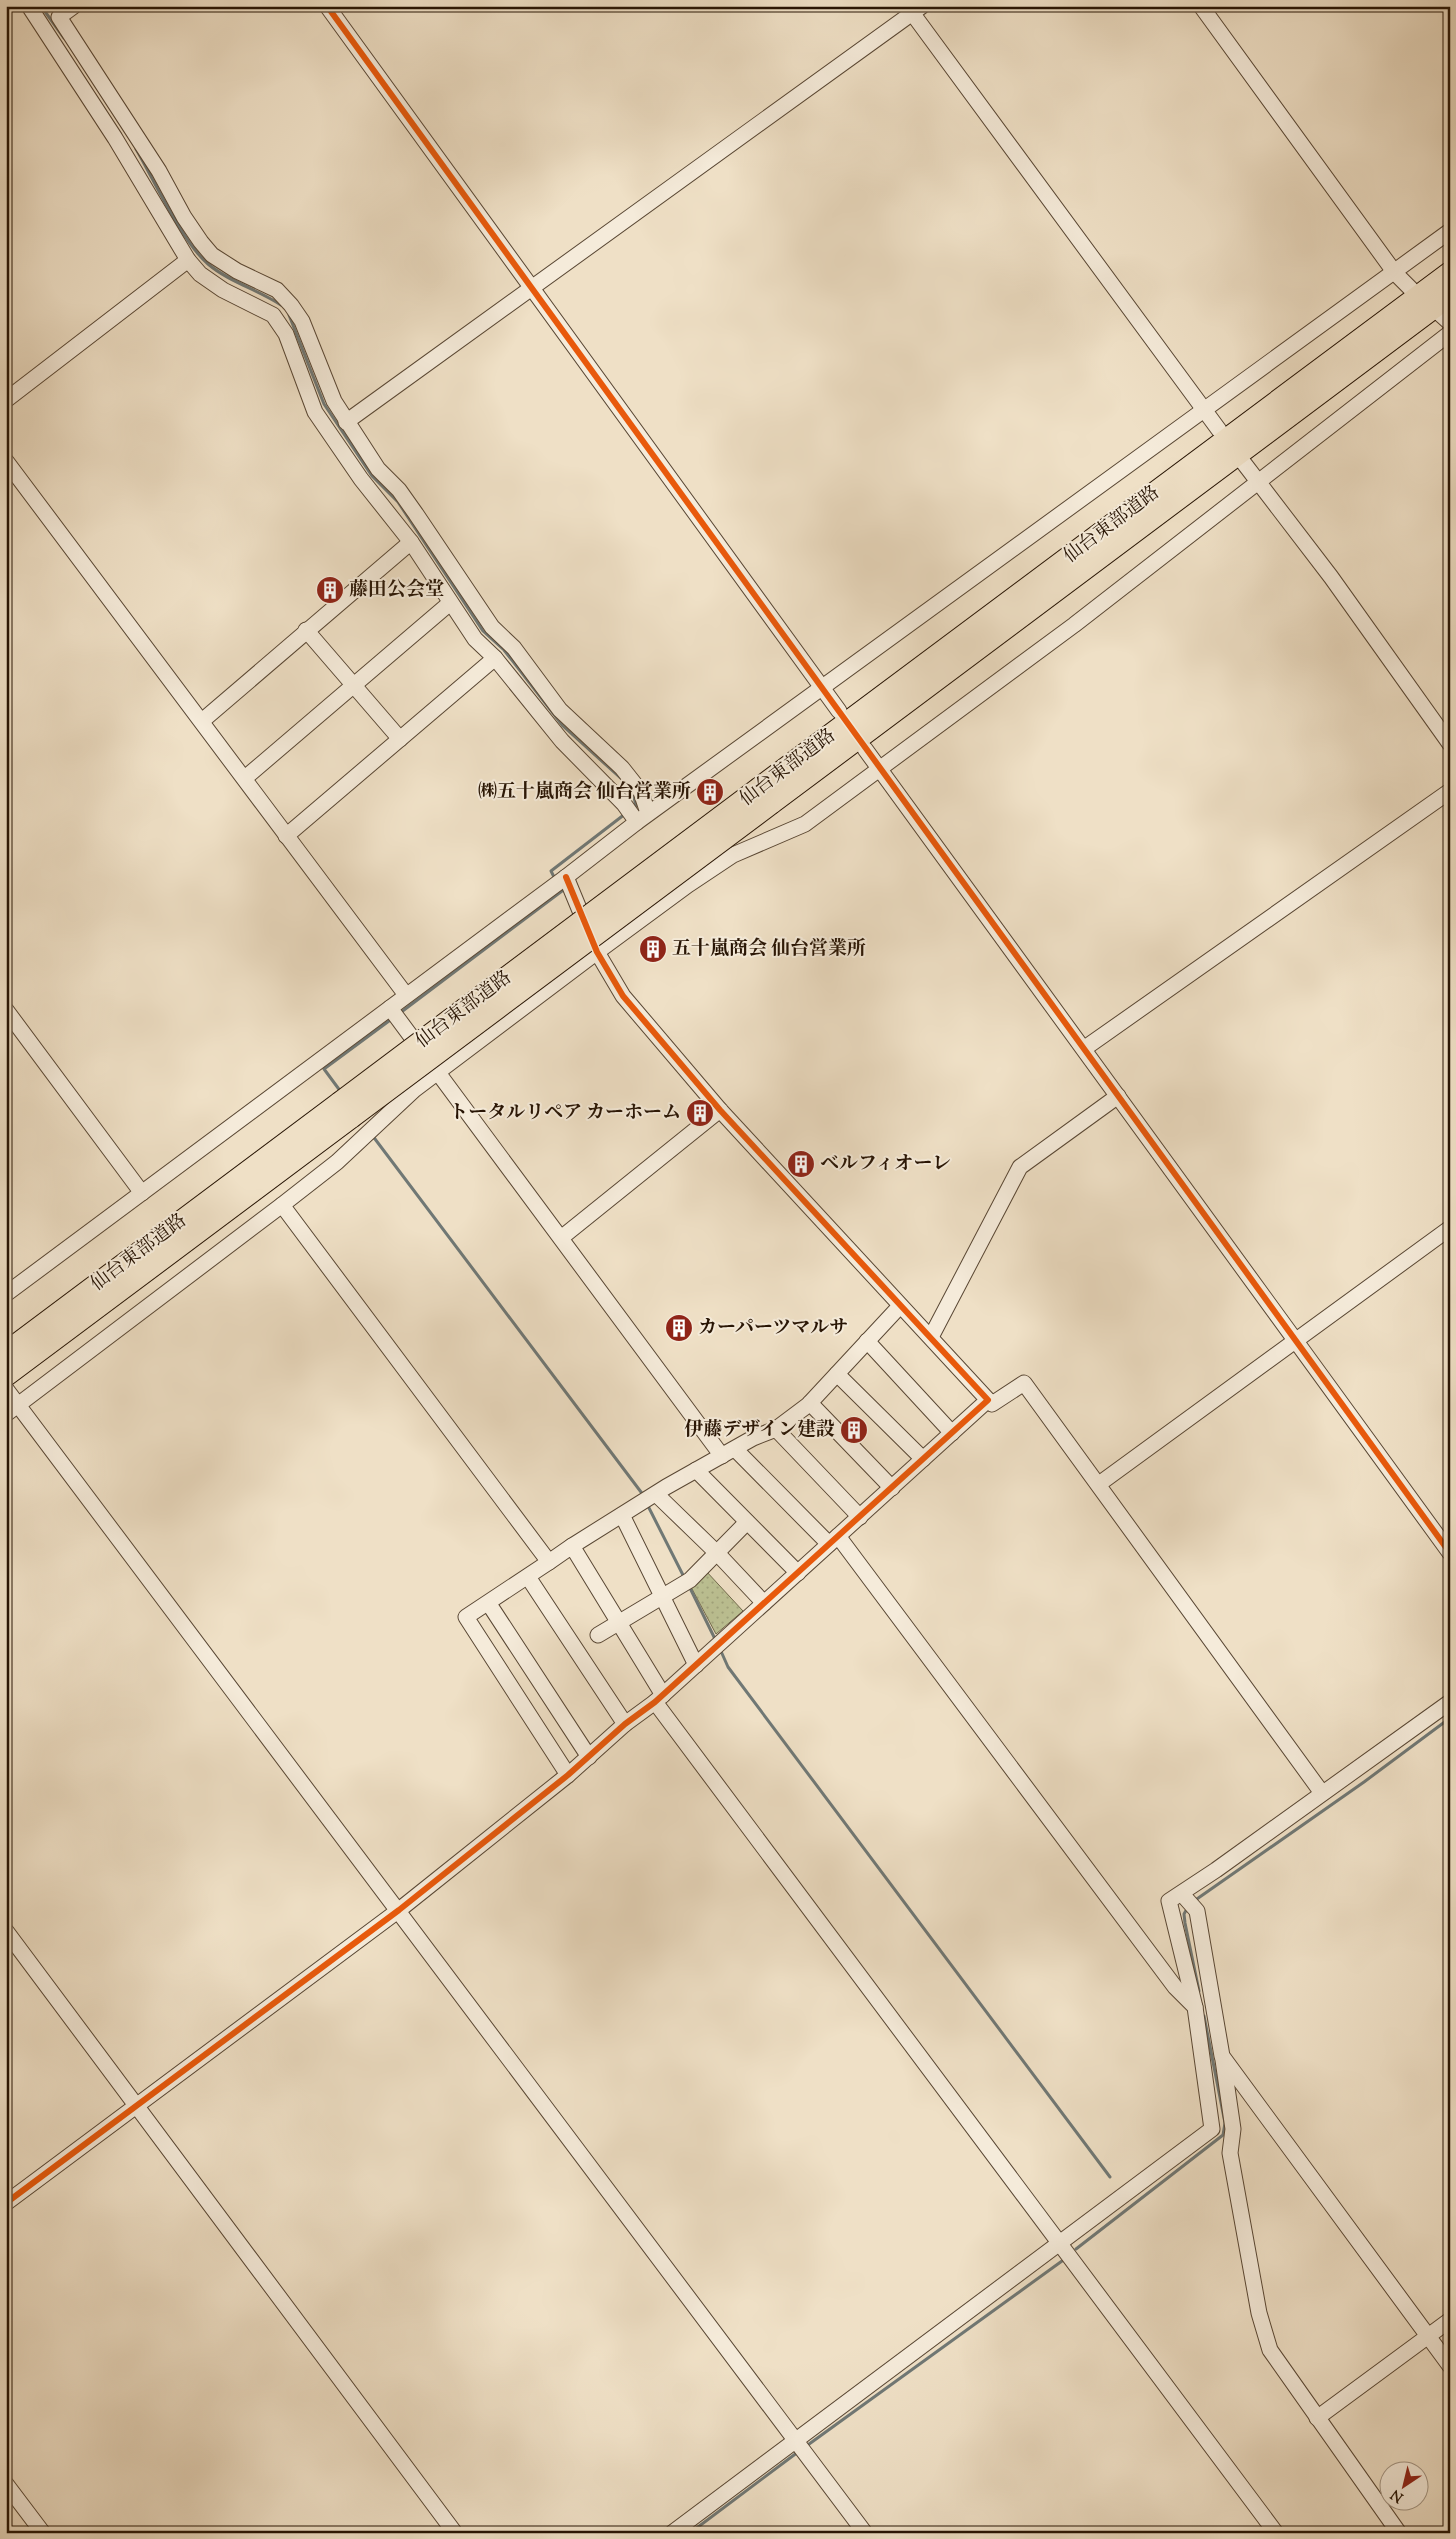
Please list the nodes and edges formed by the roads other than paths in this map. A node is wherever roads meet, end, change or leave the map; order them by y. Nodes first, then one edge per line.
1 (29, 6) edge
2 (74, 6) edge
3 (327, 6) edge
4 (1201, 6) edge
5 (914, 9) edge
6 (1450, 231) edge
7 (188, 260) junction
8 (1395, 273) junction
9 (1450, 273) edge
10 (532, 288) junction
11 (1411, 289) dead end
12 (1446, 311) edge
13 (1450, 333) edge
14 (6, 400) edge
15 (1204, 411) junction
16 (346, 422) junction
17 (1219, 430) dead end
18 (6, 462) edge
19 (1243, 462) dead end
20 (1258, 481) junction
21 (411, 542) junction
22 (450, 603) junction
23 (306, 630) junction
24 (495, 658) junction
25 (354, 684) junction
26 (823, 688) junction
27 (839, 711) dead end
28 (202, 721) junction
29 (400, 740) junction
30 (1450, 744) edge
31 (865, 749) dead end
32 (879, 770) junction
33 (245, 778) junction
34 (1450, 791) edge
35 (765, 796) junction
36 (640, 818) junction
37 (286, 836) junction
38 (566, 877) junction
39 (597, 952) junction
40 (406, 995) junction
41 (6, 1010) edge
42 (394, 1014) junction
43 (1084, 1048) junction
44 (438, 1072) junction
45 (1118, 1096) junction
46 (346, 1110) junction
47 (720, 1110) junction
48 (142, 1193) junction
49 (282, 1205) junction
50 (1450, 1228) edge
51 (561, 1238) junction
52 (6, 1294) edge
53 (900, 1306) junction
54 (931, 1337) junction
55 (1296, 1340) junction
56 (868, 1341) junction
57 (6, 1353) edge
58 (6, 1374) edge
59 (837, 1374) junction
60 (6, 1389) edge
61 (988, 1400) junction
62 (810, 1403) junction
63 (12, 1409) edge
64 (776, 1429) junction
65 (952, 1432) junction
66 (728, 1452) junction
67 (923, 1459) junction
68 (696, 1470) junction
69 (1099, 1484) junction
70 (892, 1488) junction
71 (648, 1499) junction
72 (622, 1515) junction
73 (860, 1516) junction
74 (747, 1522) junction
75 (833, 1540) junction
76 (572, 1546) junction
77 (1450, 1552) edge
78 (717, 1553) junction
79 (550, 1562) junction
80 (798, 1573) junction
81 (528, 1577) junction
82 (663, 1598) junction
83 (764, 1603) junction
84 (489, 1604) junction
85 (620, 1624) junction
86 (598, 1635) dead end
87 (696, 1665) junction
88 (659, 1699) junction
89 (1450, 1702) edge
90 (625, 1724) junction
91 (589, 1757) junction
92 (568, 1775) junction
93 (1322, 1792) junction
94 (1187, 1901) junction
95 (399, 1910) junction
96 (6, 1931) edge
97 (1195, 2006) junction
98 (1222, 2056) junction
99 (137, 2107) junction
100 (6, 2203) edge
101 (1060, 2243) junction
102 (1450, 2320) edge
103 (1428, 2336) junction
104 (1450, 2366) edge
105 (1317, 2418) junction
106 (800, 2446) junction
107 (6, 2484) edge
108 (43, 2533) edge
109 (455, 2533) edge
110 (672, 2533) edge
111 (865, 2533) edge
112 (1276, 2533) edge
113 (1399, 2533) edge

1 - 7 street
2 - 16 street
3 - 10 street
4 - 8 street
5 - 10 street
5 - 15 street
6 - 8 street
7 - 14 street
7 - 21 street
8 - 11 street
8 - 15 street
9 - 35 highway, 仙台東部道路
10 - 16 street
10 - 26 street
12 - 35 highway, 仙台東部道路
13 - 20 street
15 - 17 street
15 - 26 street
16 - 36 street
18 - 28 street
19 - 20 street
20 - 30 street
20 - 32 street
21 - 22 street
21 - 23 street
22 - 24 street
22 - 25 street
23 - 25 street
23 - 28 street
24 - 29 street
24 - 36 street
25 - 29 street
25 - 33 street
26 - 27 street
26 - 36 street
28 - 33 street
29 - 37 street
31 - 32 street
32 - 39 street
32 - 43 street
33 - 37 street
34 - 43 street
35 - 46 highway, 仙台東部道路, bridge
36 - 38 street
37 - 40 street
38 - 39 street
38 - 40 street
39 - 44 street
39 - 47 street
40 - 42 street
41 - 48 street
42 - 44 street
42 - 48 street
43 - 45 street
44 - 49 street
44 - 51 street
45 - 54 street
45 - 55 street
46 - 57 highway, 仙台東部道路
46 - 58 highway, 仙台東部道路
47 - 51 street
47 - 53 street
48 - 52 street
49 - 63 street
49 - 79 street
50 - 55 street
51 - 66 street
53 - 54 street
53 - 56 street
54 - 61 street
55 - 69 street
55 - 77 street
56 - 59 street
56 - 65 street
59 - 62 street
59 - 67 street
60 - 63 street
61 - 65 street
61 - 69 street
62 - 64 street
62 - 70 street
63 - 95 street
64 - 66 street
64 - 73 street
65 - 67 street
66 - 68 street
66 - 75 street
67 - 70 street
68 - 71 street
68 - 74 street
69 - 93 street
70 - 73 street
71 - 72 street
71 - 78 street
72 - 76 street
72 - 82 street
73 - 75 street
74 - 78 street
74 - 80 street
75 - 80 street
75 - 97 street
76 - 79 street
76 - 85 street
78 - 82 street
78 - 83 street
79 - 81 street
80 - 83 street
81 - 84 street
81 - 90 street
82 - 85 street
82 - 87 street
83 - 87 street
84 - 91 street
84 - 92 street
85 - 86 street
85 - 88 street
87 - 88 street
88 - 90 street
88 - 101 street
89 - 93 street
90 - 91 street
91 - 92 street
92 - 95 street
93 - 94 street
94 - 97 street
94 - 98 street
95 - 99 street
95 - 106 street
96 - 99 street
97 - 101 street
98 - 103 street
98 - 105 street
99 - 100 street
99 - 109 street
101 - 106 street
101 - 112 street
102 - 103 street
103 - 104 street
103 - 105 street
105 - 113 street
106 - 110 street
106 - 111 street
107 - 108 street

